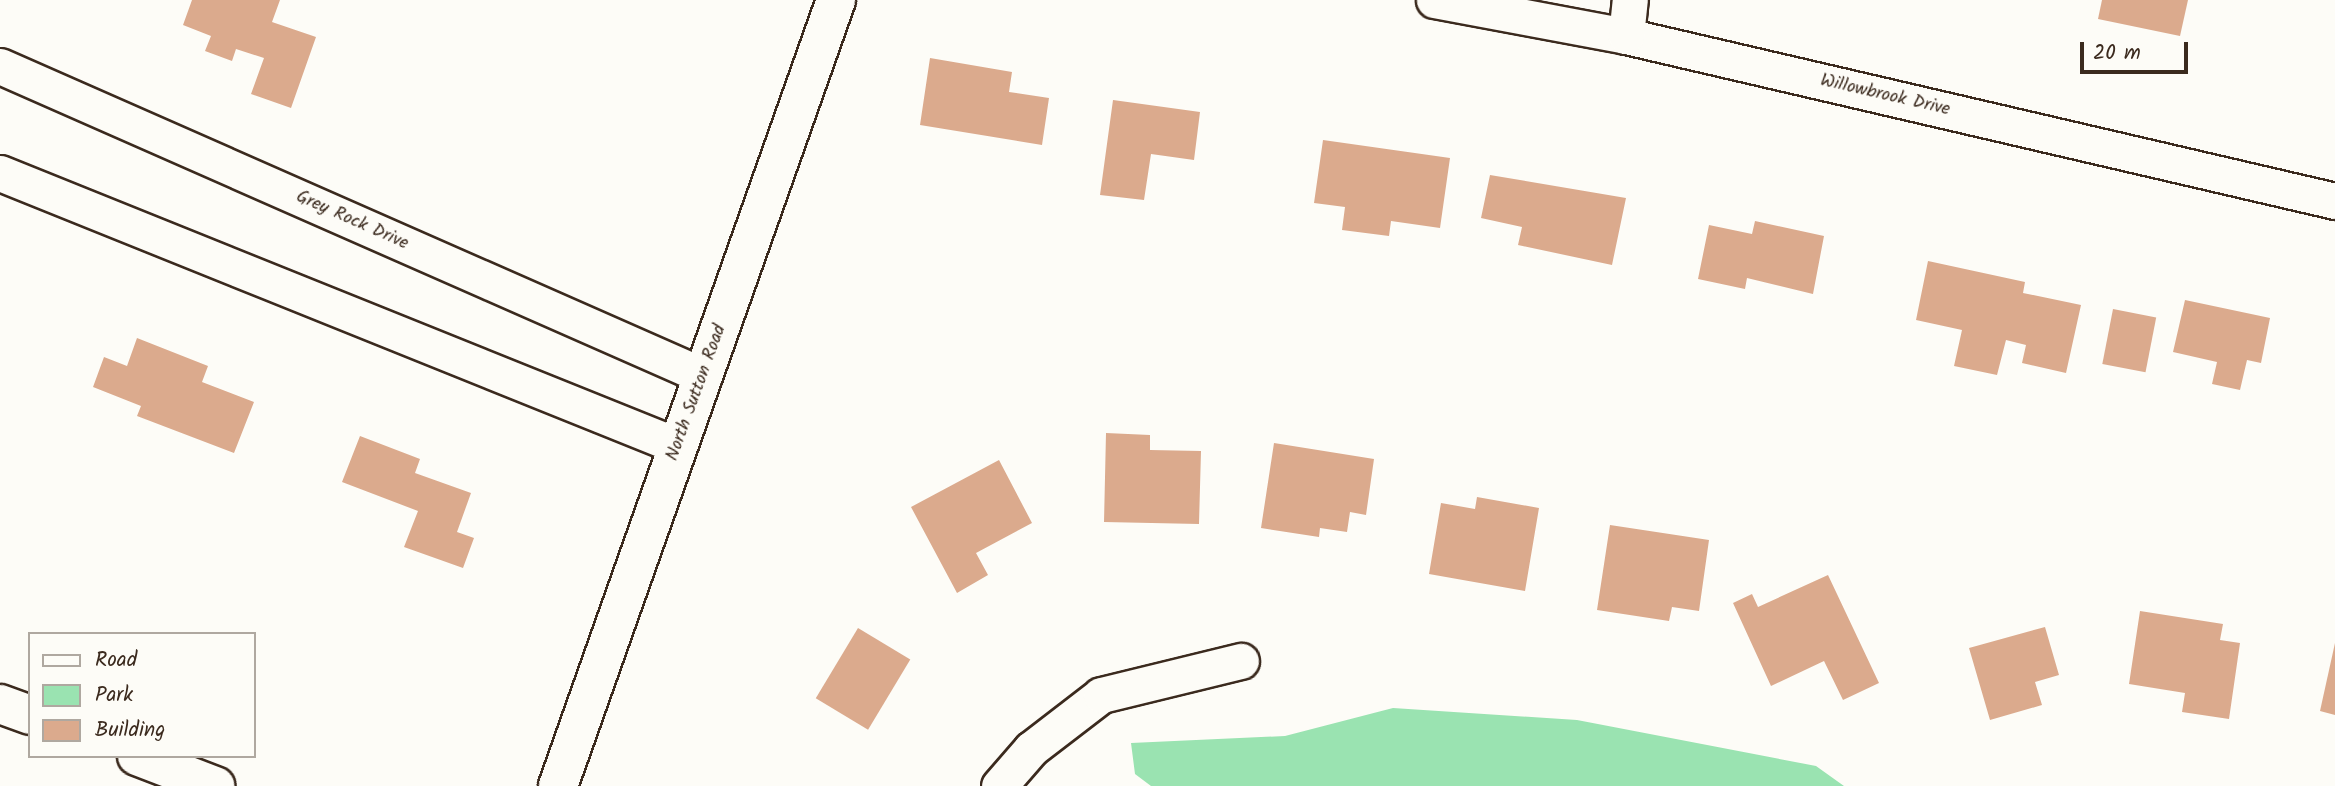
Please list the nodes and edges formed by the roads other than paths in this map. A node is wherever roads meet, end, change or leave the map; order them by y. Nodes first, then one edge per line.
1 (836, 0) edge
2 (1434, 0) edge
3 (1630, 0) edge
4 (1626, 36) junction
5 (0, 65) edge
6 (0, 173) edge
7 (2335, 201) edge
8 (704, 376) junction
9 (678, 446) junction
10 (1241, 661) dead end
11 (0, 704) edge
12 (28, 714) edge
13 (142, 758) edge
14 (215, 786) edge
15 (558, 786) edge
16 (999, 786) edge

1 - 8 main road, North Sutton Road
2 - 4 street, Willowbrook Drive
3 - 4 street
4 - 7 street, Willowbrook Drive
5 - 8 street, Grey Rock Drive
6 - 9 street
8 - 9 main road, North Sutton Road
9 - 15 main road, North Sutton Road
10 - 16 street
11 - 12 main road
13 - 14 main road

